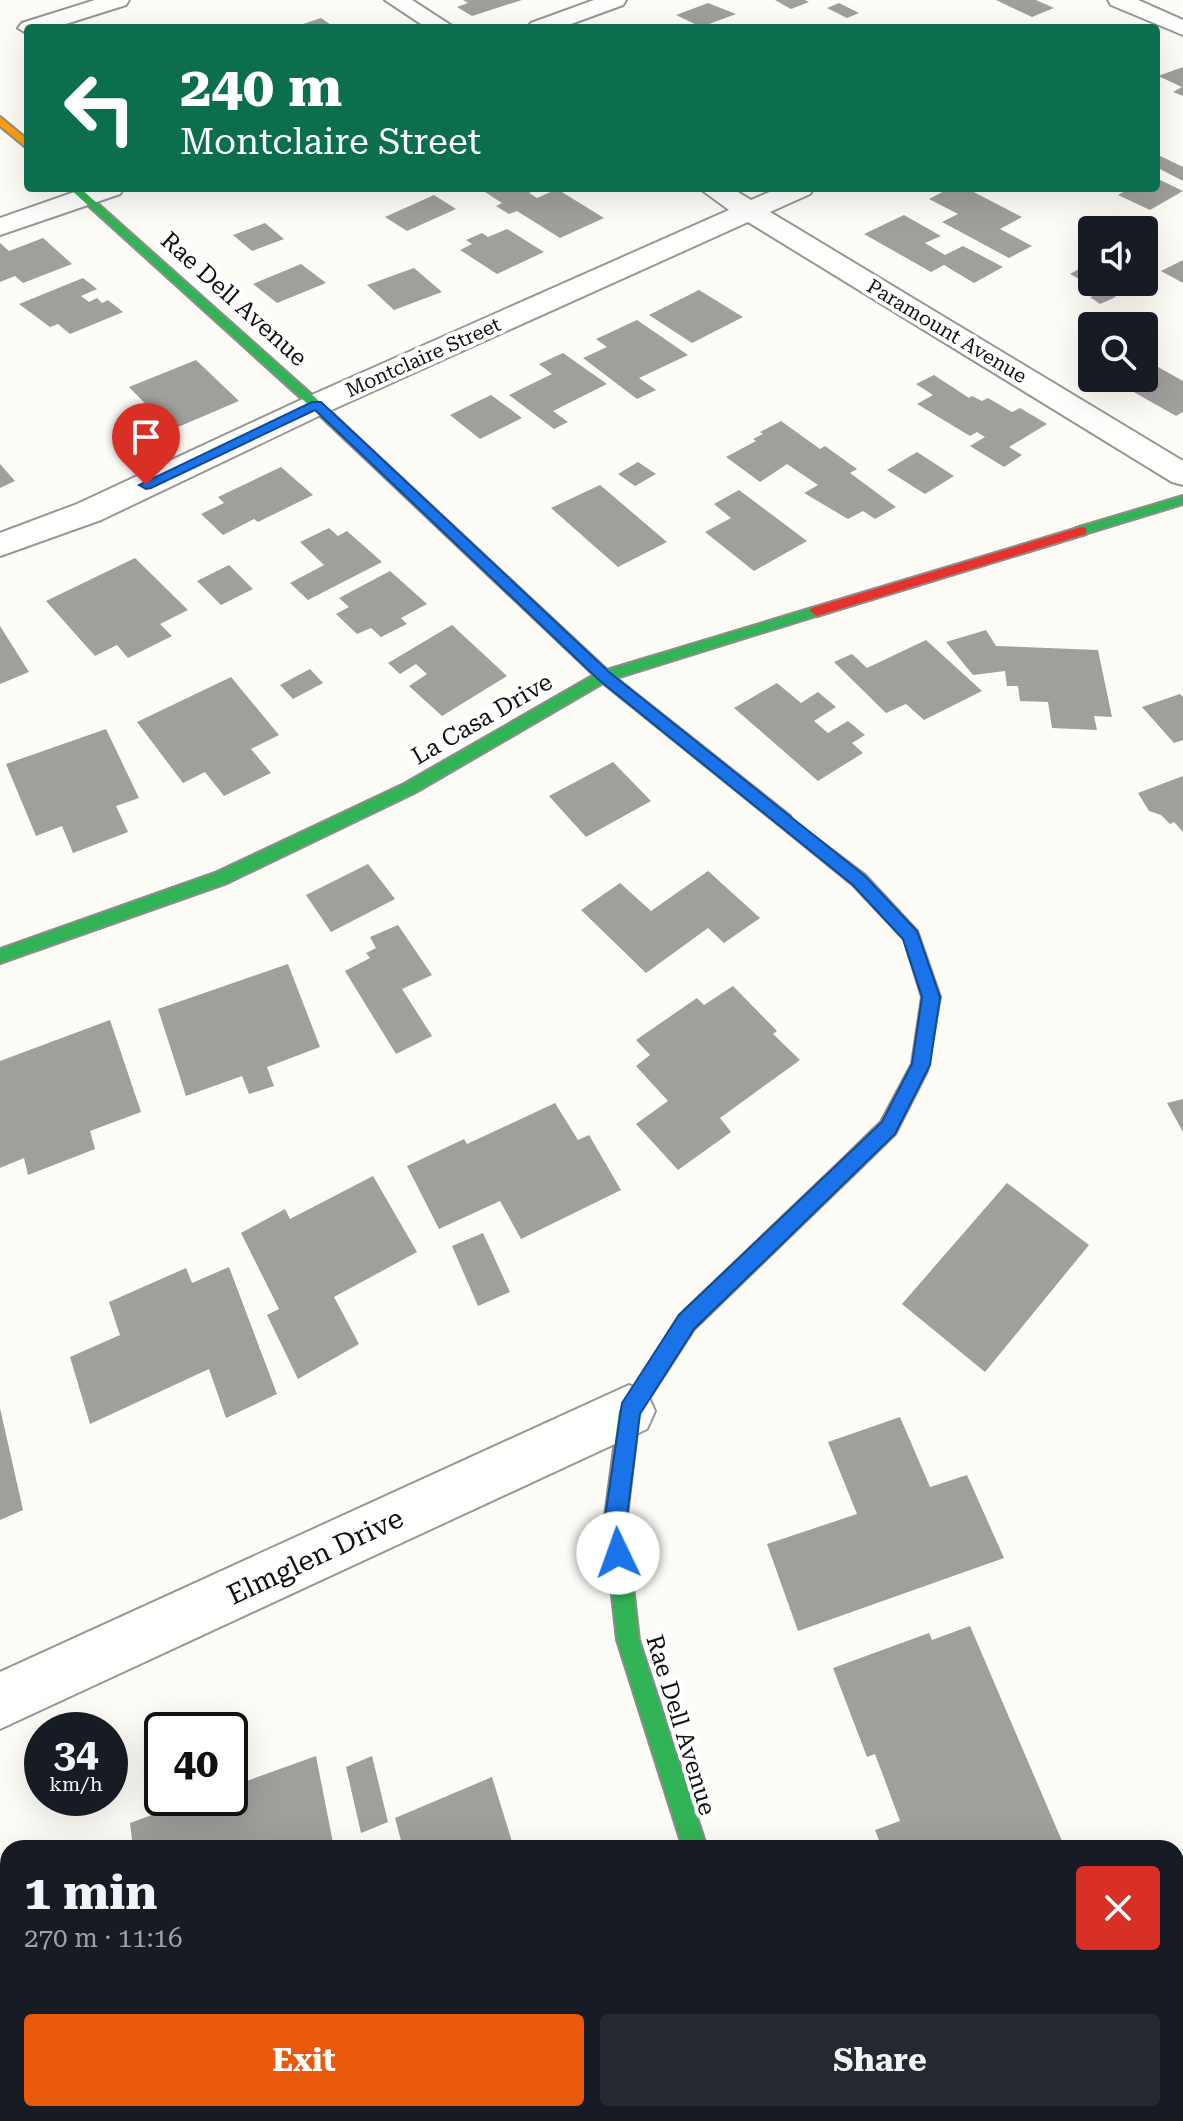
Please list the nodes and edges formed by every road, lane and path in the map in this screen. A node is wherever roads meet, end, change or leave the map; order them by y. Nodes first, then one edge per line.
1 (118, 0) edge
2 (396, 0) edge
3 (615, 0) edge
4 (1119, 0) edge
5 (43, 24) edge
6 (436, 24) edge
7 (550, 24) edge
8 (1168, 26) edge
9 (0, 120) edge
10 (24, 142) edge
11 (719, 192) edge
12 (792, 192) edge
13 (79, 193) edge
14 (750, 211) junction
15 (0, 227) edge
16 (316, 405) junction
17 (1183, 475) edge
18 (1183, 500) edge
19 (0, 545) edge
20 (604, 676) junction
21 (0, 956) edge
22 (629, 1411) junction
23 (0, 1701) edge
24 (692, 1840) edge

1 - 5 street
2 - 6 street
3 - 7 street
4 - 8 street
9 - 10 street
11 - 14 street, Paramount Avenue
12 - 14 street, Montclaire Street
13 - 15 street
13 - 16 street, Rae Dell Avenue
14 - 16 street, Montclaire Street
14 - 17 street, Paramount Avenue
16 - 19 street, Montclaire Street
16 - 20 street, Rae Dell Avenue
18 - 20 street, La Casa Drive
20 - 21 street, La Casa Drive
20 - 22 street, Rae Dell Avenue
22 - 23 street, Elmglen Drive
22 - 24 street, Rae Dell Avenue

